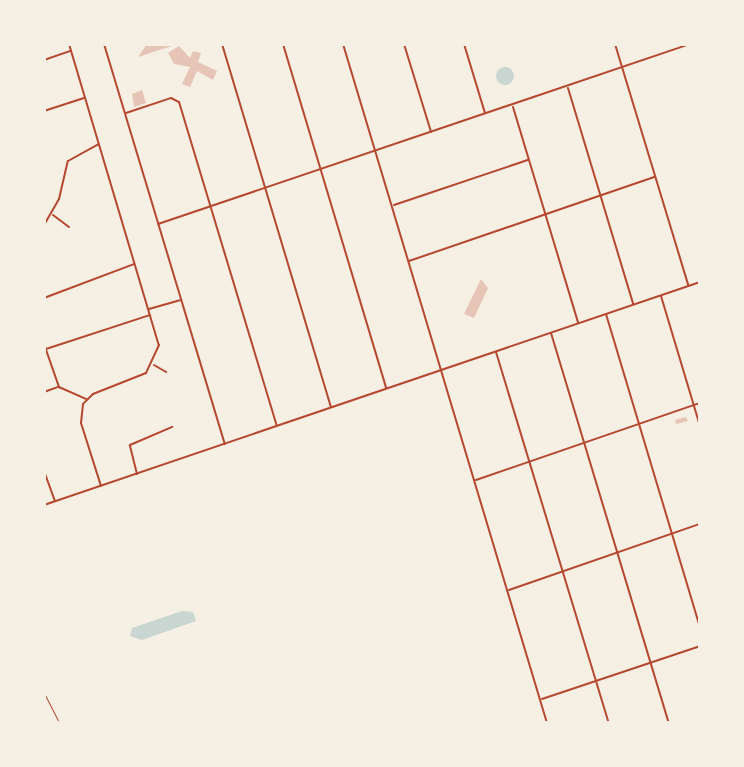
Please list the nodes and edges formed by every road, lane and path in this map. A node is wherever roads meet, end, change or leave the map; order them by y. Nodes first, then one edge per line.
1 (69, 44) edge
2 (104, 44) edge
3 (222, 44) edge
4 (282, 44) edge
5 (343, 44) edge
6 (404, 44) edge
7 (464, 44) edge
8 (615, 44) edge
9 (690, 44) edge
10 (71, 51) junction
11 (44, 60) edge
12 (622, 67) junction
13 (567, 86) junction
14 (85, 98) junction
15 (512, 105) junction
16 (44, 110) edge
17 (125, 114) junction
18 (485, 114) junction
19 (431, 133) junction
20 (99, 144) junction
21 (375, 151) junction
22 (529, 160) junction
23 (320, 169) junction
24 (655, 177) junction
25 (266, 188) junction
26 (600, 195) junction
27 (211, 206) junction
28 (392, 206) junction
29 (52, 215) junction
30 (545, 215) junction
31 (158, 224) junction
32 (44, 225) edge
33 (69, 227) dead end
34 (409, 261) junction
35 (135, 264) junction
36 (700, 282) edge
37 (688, 286) junction
38 (661, 295) junction
39 (44, 298) edge
40 (181, 300) junction
41 (633, 304) junction
42 (149, 309) junction
43 (606, 314) junction
44 (151, 315) junction
45 (579, 323) junction
46 (551, 333) junction
47 (44, 344) edge
48 (46, 349) junction
49 (496, 352) junction
50 (153, 364) junction
51 (442, 371) junction
52 (166, 372) dead end
53 (59, 387) junction
54 (387, 389) junction
55 (44, 392) edge
56 (87, 399) junction
57 (700, 403) edge
58 (694, 405) junction
59 (332, 408) junction
60 (639, 424) junction
61 (700, 426) edge
62 (172, 427) dead end
63 (277, 427) junction
64 (584, 443) junction
65 (225, 444) junction
66 (529, 461) junction
67 (44, 471) edge
68 (137, 474) junction
69 (475, 480) junction
70 (101, 486) junction
71 (55, 501) junction
72 (44, 505) edge
73 (700, 524) edge
74 (672, 534) junction
75 (617, 552) junction
76 (563, 571) junction
77 (508, 590) junction
78 (700, 627) edge
79 (700, 646) edge
80 (651, 662) junction
81 (596, 681) junction
82 (44, 693) edge
83 (540, 700) junction
84 (59, 723) edge
85 (547, 723) edge
86 (608, 723) edge
87 (669, 723) edge

1 - 10 street
2 - 17 street
3 - 25 street
4 - 23 street
5 - 21 street
6 - 19 street
7 - 18 street
8 - 12 street
9 - 12 street
10 - 11 street
10 - 14 street
12 - 13 street
12 - 24 street
13 - 15 street
13 - 26 street
14 - 16 street
14 - 20 street
15 - 18 street
15 - 22 street
17 - 27 street
17 - 31 street
18 - 19 street
19 - 21 street
20 - 29 street
20 - 35 street
21 - 23 street
21 - 28 street
22 - 28 street
22 - 30 street
23 - 25 street
23 - 54 street
24 - 26 street
24 - 37 street
25 - 27 street
25 - 59 street
26 - 30 street
26 - 41 street
27 - 31 street
27 - 63 street
28 - 34 street
29 - 32 street
29 - 33 street
30 - 34 street
30 - 45 street
31 - 40 street
34 - 51 street
35 - 39 street
35 - 42 street
36 - 37 street
37 - 38 street
38 - 41 street
38 - 58 street
40 - 42 street
40 - 65 street
41 - 43 street
42 - 44 street
43 - 45 street
43 - 60 street
44 - 48 street
44 - 50 street
45 - 46 street
46 - 49 street
46 - 64 street
47 - 48 street
48 - 53 street
49 - 51 street
49 - 66 street
50 - 52 street
50 - 56 street
51 - 54 street
51 - 69 street
53 - 55 street
53 - 56 street
54 - 59 street
56 - 70 street
57 - 58 street
58 - 60 street
58 - 61 street
59 - 63 street
60 - 64 street
60 - 74 street
62 - 68 street
63 - 65 street
64 - 66 street
64 - 75 street
65 - 68 street
66 - 69 street
66 - 76 street
67 - 71 street
68 - 70 street
69 - 77 street
70 - 71 street
71 - 72 street
73 - 74 street
74 - 75 street
74 - 78 street
75 - 76 street
75 - 80 street
76 - 77 street
76 - 81 street
77 - 83 street
79 - 80 street
80 - 81 street
80 - 87 street
81 - 83 street
81 - 86 street
82 - 84 lane
83 - 85 street

